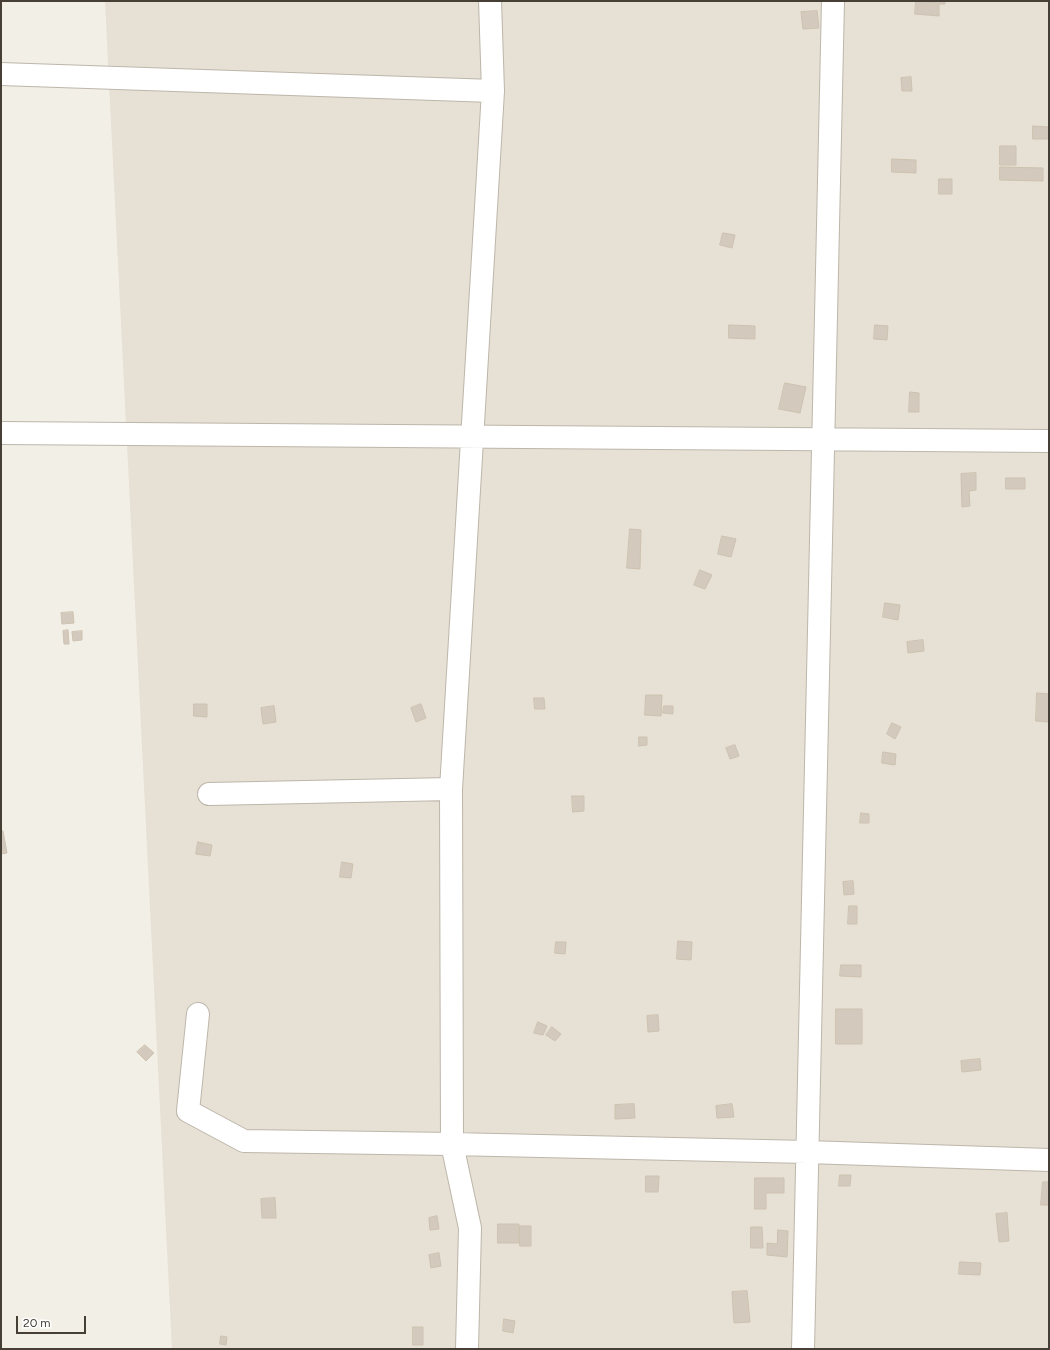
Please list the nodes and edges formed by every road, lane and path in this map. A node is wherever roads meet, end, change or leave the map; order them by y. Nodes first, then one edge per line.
1 (490, 1) edge
2 (833, 1) edge
3 (1, 74) edge
4 (493, 91) junction
5 (1, 433) edge
6 (472, 437) junction
7 (823, 440) junction
8 (1049, 441) edge
9 (451, 789) junction
10 (209, 794) dead end
11 (198, 1014) dead end
12 (452, 1144) junction
13 (807, 1152) junction
14 (1049, 1160) edge
15 (467, 1349) edge
16 (803, 1349) edge

1 - 4 street
2 - 7 street
3 - 4 street
4 - 6 street
5 - 6 street
6 - 7 street
6 - 9 street
7 - 8 street
7 - 13 street
9 - 10 street
9 - 12 street
11 - 12 street
12 - 13 street
12 - 15 street
13 - 14 street
13 - 16 street

